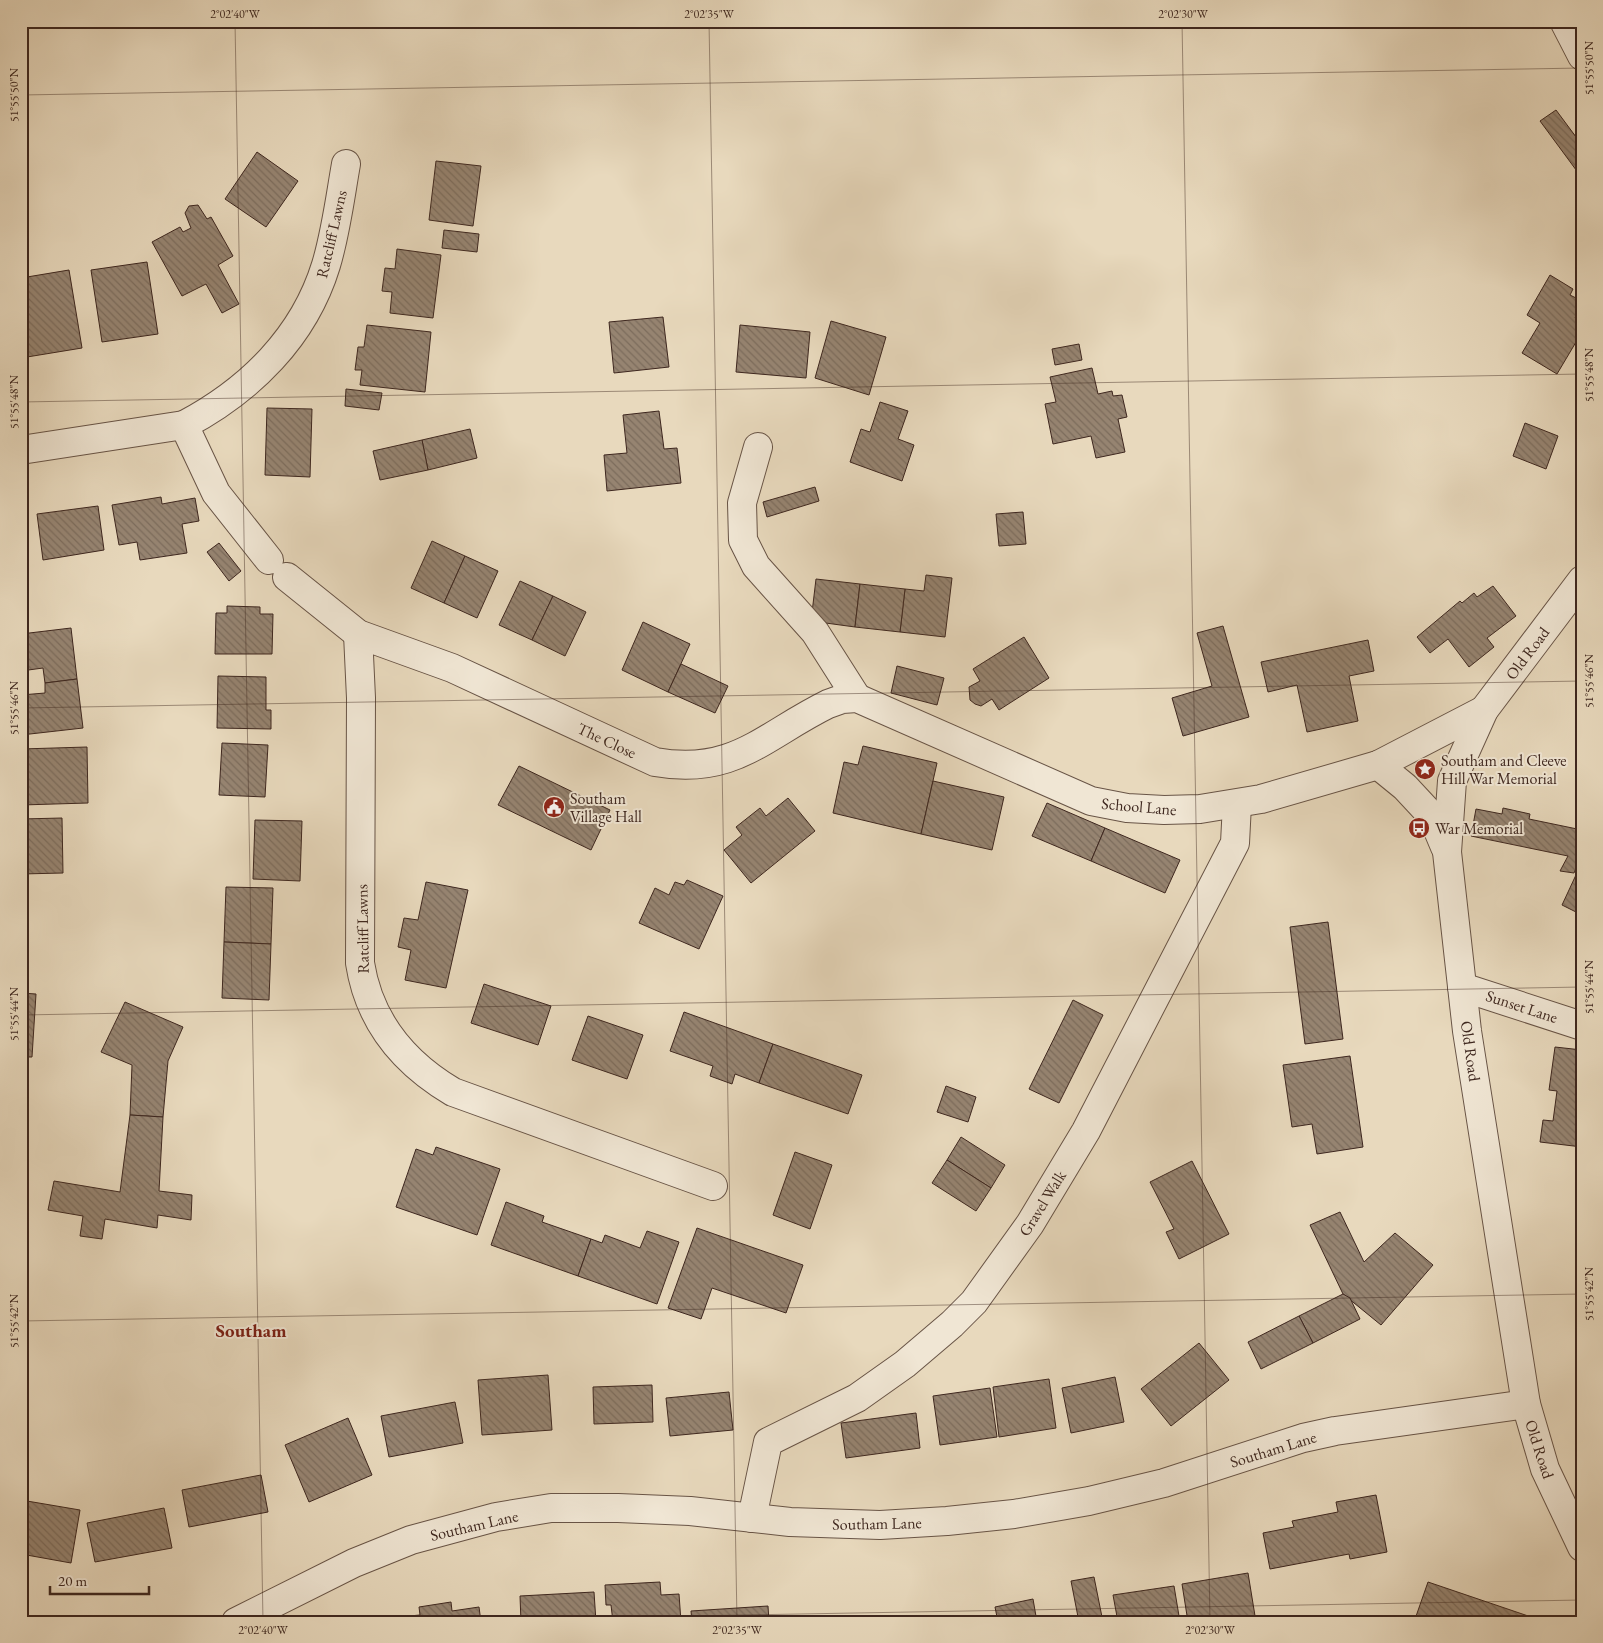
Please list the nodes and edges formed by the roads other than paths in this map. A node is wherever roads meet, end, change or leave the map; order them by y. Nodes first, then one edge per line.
1 (1564, 21) edge
2 (1582, 56) edge
3 (346, 164) dead end
4 (184, 425) junction
5 (758, 447) dead end
6 (21, 450) edge
7 (1582, 580) edge
8 (358, 634) junction
9 (857, 698) junction
10 (1484, 710) junction
11 (1378, 765) junction
12 (1237, 804) junction
13 (1447, 852) junction
14 (1462, 987) junction
15 (1582, 1026) edge
16 (713, 1186) dead end
17 (1526, 1404) junction
18 (752, 1518) junction
19 (1582, 1547) edge
20 (236, 1622) edge

1 - 2 street
3 - 4 street, Ratcliff Lawns
4 - 6 street, Ratcliff Lawns
4 - 8 street
5 - 9 street
7 - 10 street, Old Road
8 - 9 street, The Close
8 - 16 street, Ratcliff Lawns
9 - 12 street, School Lane
10 - 11 street, School Lane
10 - 13 street, Old Road
11 - 12 street, School Lane
11 - 13 street
12 - 18 street, Gravel Walk
13 - 14 street, Old Road
14 - 15 street, Sunset Lane
14 - 17 street, Old Road
17 - 18 street, Southam Lane
17 - 19 street, Old Road
18 - 20 street, Southam Lane

